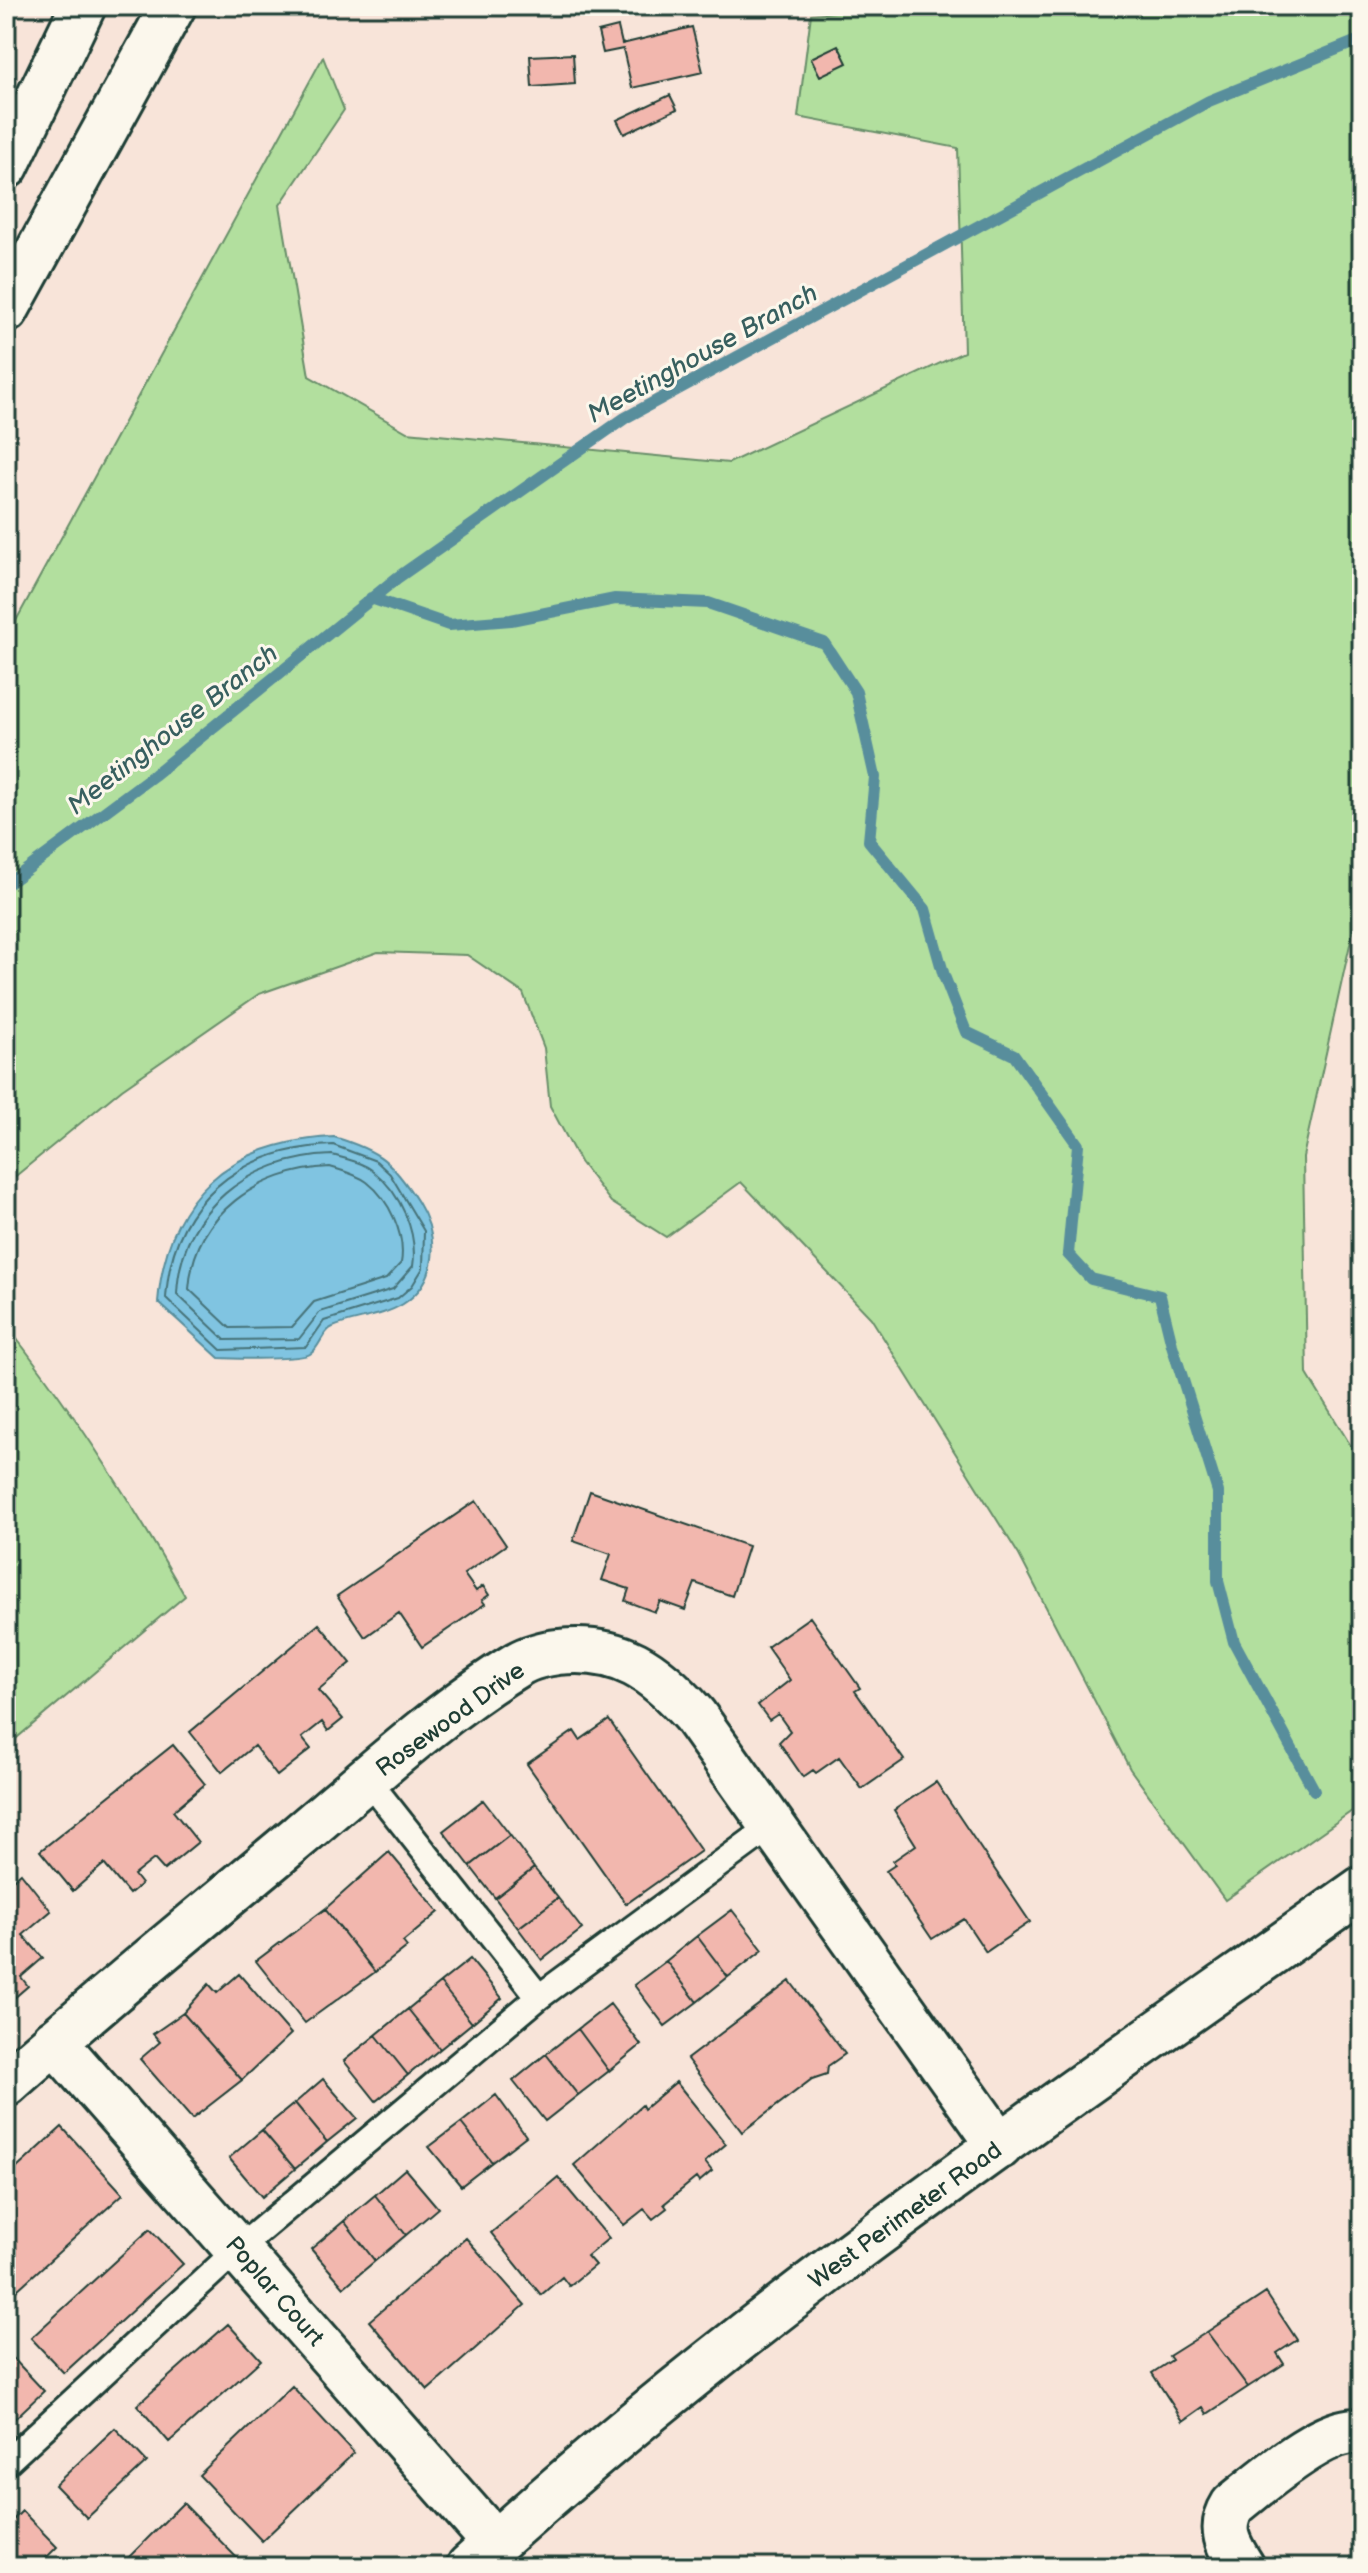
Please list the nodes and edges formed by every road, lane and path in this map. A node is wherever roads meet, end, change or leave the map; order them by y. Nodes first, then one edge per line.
1 (83, 6) edge
2 (173, 6) edge
3 (6, 166) edge
4 (6, 310) edge
5 (367, 1779) junction
6 (773, 1825) junction
7 (1362, 1889) edge
8 (539, 1997) junction
9 (54, 2041) junction
10 (6, 2084) edge
11 (1000, 2146) junction
12 (238, 2249) junction
13 (1362, 2432) edge
14 (6, 2463) edge
15 (482, 2555) edge
16 (1242, 2567) edge

1 - 3 main road
2 - 4 main road
5 - 6 main road, Rosewood Drive
5 - 8 lane
5 - 9 main road, Rosewood Drive
6 - 8 lane
6 - 11 main road, Rosewood Drive
7 - 11 main road, West Perimeter Road
8 - 12 lane
9 - 10 main road, Rosewood Drive
9 - 12 main road, Poplar Court
11 - 15 main road, West Perimeter Road
12 - 14 lane
12 - 15 main road, Poplar Court
13 - 16 main road

